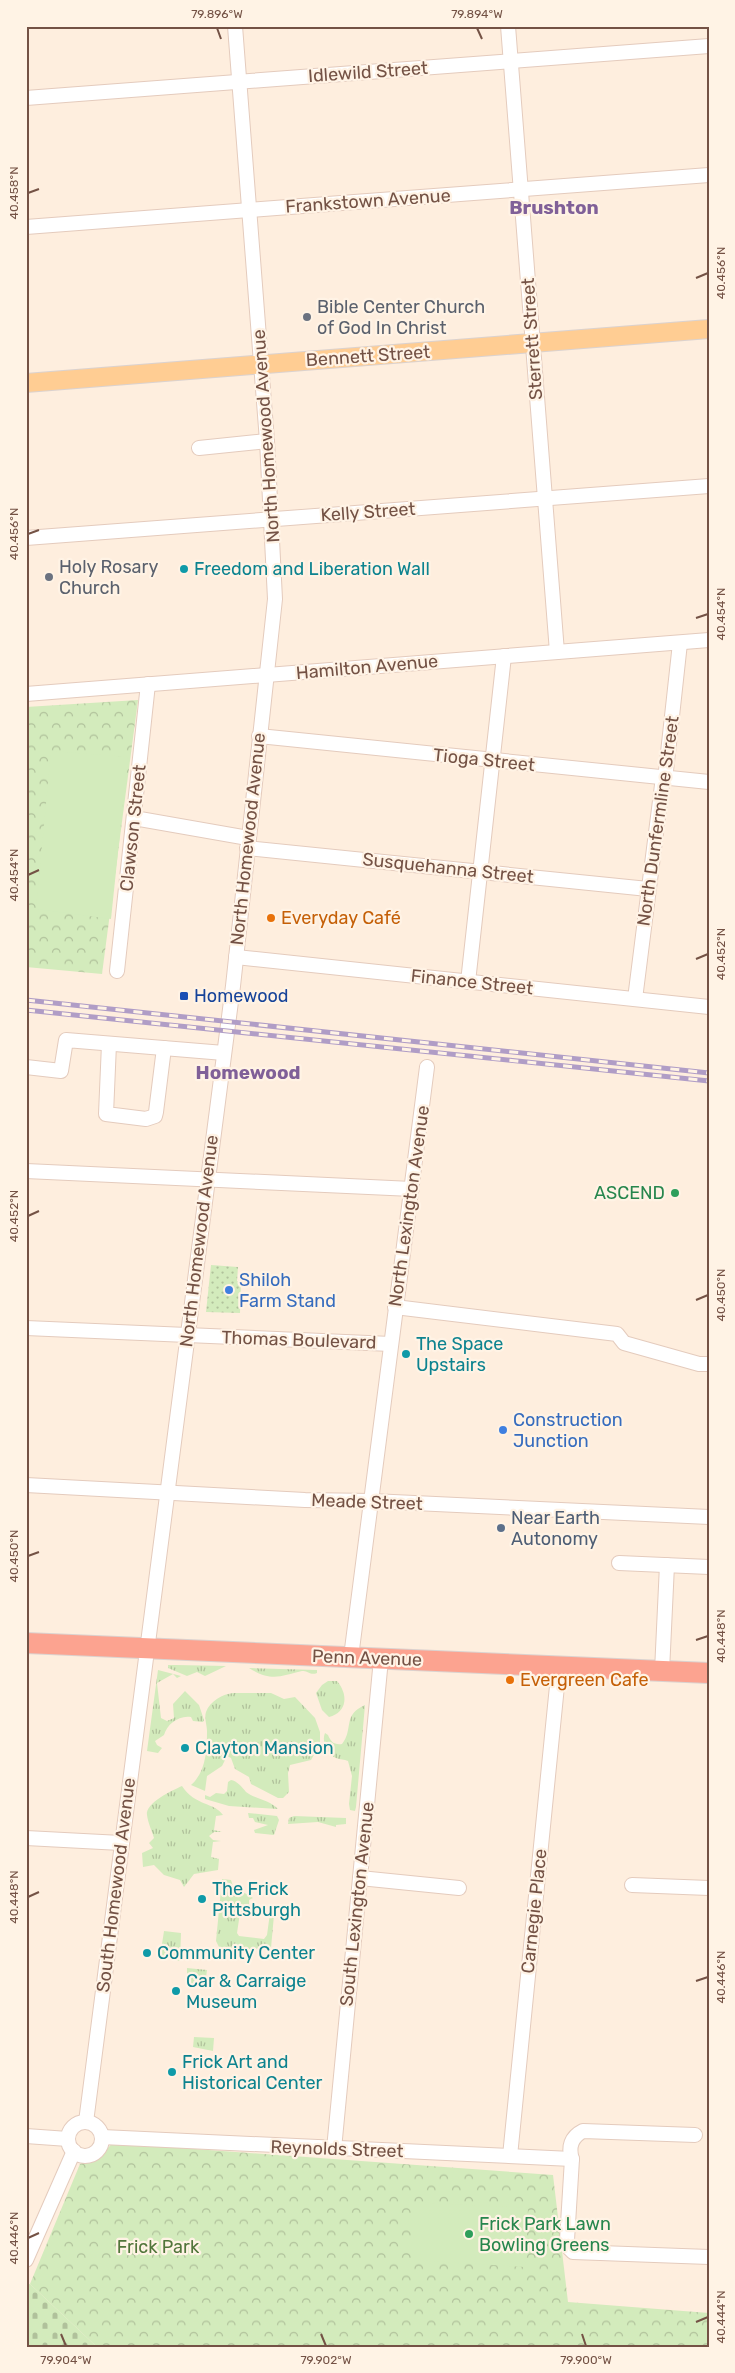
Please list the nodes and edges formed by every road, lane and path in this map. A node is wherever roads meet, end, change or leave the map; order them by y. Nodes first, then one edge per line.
1 (235, 26) edge
2 (508, 26) edge
3 (709, 46) edge
4 (511, 61) junction
5 (238, 82) junction
6 (26, 98) edge
7 (709, 175) edge
8 (520, 190) junction
9 (248, 210) junction
10 (26, 227) edge
11 (709, 329) edge
12 (533, 343) junction
13 (261, 364) junction
14 (26, 383) edge
15 (268, 441) junction
16 (199, 448) dead end
17 (709, 486) edge
18 (544, 498) junction
19 (272, 519) junction
20 (26, 538) edge
21 (709, 640) edge
22 (680, 643) junction
23 (557, 652) junction
24 (504, 656) junction
25 (266, 674) junction
26 (148, 684) junction
27 (26, 694) edge
28 (259, 736) junction
29 (492, 760) junction
30 (664, 778) junction
31 (709, 782) edge
32 (134, 818) junction
33 (248, 843) junction
34 (480, 871) junction
35 (648, 889) junction
36 (236, 957) junction
37 (117, 971) dead end
38 (468, 982) junction
39 (635, 999) junction
40 (709, 1007) edge
41 (109, 1044) junction
42 (164, 1048) junction
43 (224, 1053) junction
44 (26, 1067) edge
45 (427, 1067) dead end
46 (26, 1172) edge
47 (207, 1179) junction
48 (412, 1189) junction
49 (395, 1307) junction
50 (26, 1328) edge
51 (187, 1335) junction
52 (391, 1344) junction
53 (709, 1364) edge
54 (26, 1485) edge
55 (166, 1493) junction
56 (372, 1501) junction
57 (709, 1517) edge
58 (619, 1563) dead end
59 (667, 1565) junction
60 (709, 1568) edge
61 (26, 1643) edge
62 (147, 1649) junction
63 (351, 1658) junction
64 (380, 1659) junction
65 (559, 1666) junction
66 (662, 1671) junction
67 (709, 1673) edge
68 (26, 1838) edge
69 (121, 1843) junction
70 (360, 1878) junction
71 (632, 1885) dead end
72 (459, 1888) dead end
73 (709, 1888) edge
74 (86, 2122) junction
75 (695, 2135) dead end
76 (26, 2136) edge
77 (102, 2137) junction
78 (71, 2145) junction
79 (334, 2148) junction
80 (510, 2156) junction
81 (572, 2159) junction
82 (709, 2257) edge
83 (26, 2260) edge

1 - 5 street, North Homewood Avenue
2 - 4 street, Sterrett Street
3 - 4 street, Idlewild Street
4 - 5 street, Idlewild Street
4 - 8 street, Sterrett Street
5 - 6 street, Idlewild Street
5 - 9 street, North Homewood Avenue
7 - 8 street, Frankstown Avenue
8 - 9 street, Frankstown Avenue
8 - 12 street, Sterrett Street
9 - 10 street, Frankstown Avenue
9 - 13 street, North Homewood Avenue
11 - 12 main road, Bennett Street
12 - 13 main road, Bennett Street
12 - 18 street, Sterrett Street
13 - 14 main road, Bennett Street
13 - 15 street, North Homewood Avenue
15 - 16 street
15 - 19 street, North Homewood Avenue
17 - 18 street, Kelly Street
18 - 19 street, Kelly Street
18 - 23 street, Sterrett Street
19 - 20 street, Kelly Street
19 - 25 street, North Homewood Avenue
21 - 22 street, Hamilton Avenue
22 - 23 street, Hamilton Avenue
22 - 30 street, North Dunfermline Street
23 - 24 street, Hamilton Avenue
24 - 25 street, Hamilton Avenue
24 - 29 street
25 - 26 street, Hamilton Avenue
25 - 28 street, North Homewood Avenue
26 - 27 street, Hamilton Avenue
26 - 32 street, Clawson Street
28 - 29 street, Tioga Street
28 - 33 street, North Homewood Avenue
29 - 30 street, Tioga Street
29 - 34 street
30 - 31 street, Tioga Street
30 - 35 street, North Dunfermline Street
32 - 33 street, Susquehanna Street
32 - 37 street, Clawson Street
33 - 34 street, Susquehanna Street
33 - 36 street, North Homewood Avenue
34 - 35 street, Susquehanna Street
34 - 38 street
35 - 39 street, North Dunfermline Street
36 - 38 street, Finance Street
36 - 43 street, North Homewood Avenue
38 - 39 street, Finance Street
39 - 40 street, Finance Street
41 - 42 street
41 - 42 street
41 - 44 street
42 - 43 street
43 - 47 street, North Homewood Avenue
45 - 48 street, North Lexington Avenue
46 - 47 street
47 - 48 street
47 - 51 street, North Homewood Avenue
48 - 49 street, North Lexington Avenue
49 - 52 street, North Lexington Avenue
49 - 53 street
50 - 51 street, Thomas Boulevard
51 - 52 street, Thomas Boulevard
51 - 55 street, North Homewood Avenue
52 - 56 street, North Lexington Avenue
54 - 55 street, Meade Street
55 - 56 street, Meade Street
55 - 62 street, North Homewood Avenue
56 - 57 street, Meade Street
56 - 63 street, North Lexington Avenue
58 - 59 street
59 - 60 street
59 - 66 street
61 - 62 highway, Penn Avenue
62 - 63 highway, Penn Avenue
62 - 69 street, South Homewood Avenue
63 - 64 highway, Penn Avenue
64 - 65 highway, Penn Avenue
64 - 70 street, South Lexington Avenue
65 - 66 highway, Penn Avenue
65 - 80 street, Carnegie Place
66 - 67 highway, Penn Avenue
68 - 69 street
69 - 74 street, South Homewood Avenue
70 - 72 street
70 - 79 street, South Lexington Avenue
71 - 73 street
74 - 77 street
74 - 78 street
75 - 81 street
76 - 78 street
77 - 78 street
77 - 79 street, Reynolds Street
78 - 83 street
79 - 80 street, Reynolds Street
80 - 81 street, Reynolds Street
81 - 82 street

